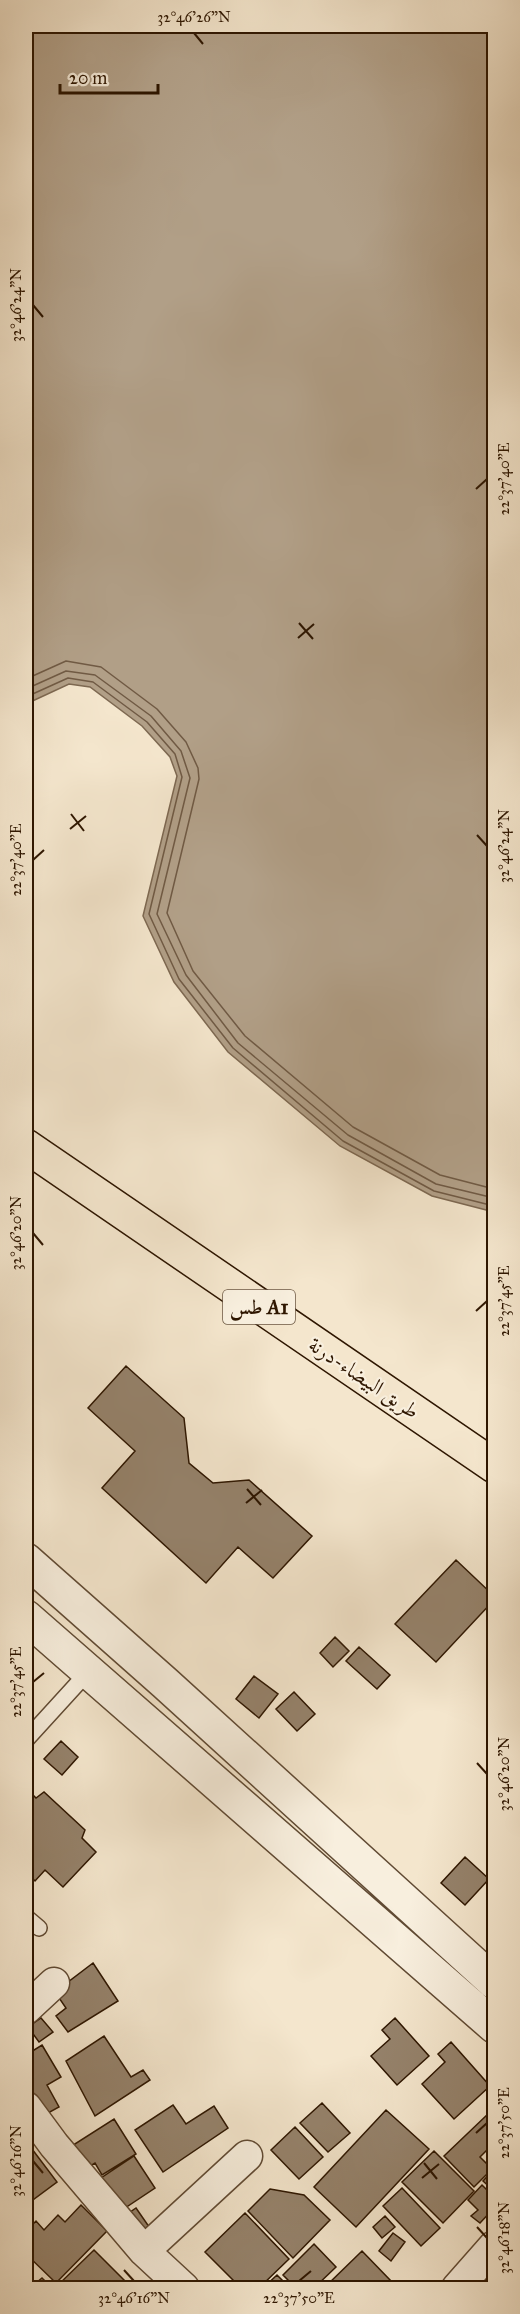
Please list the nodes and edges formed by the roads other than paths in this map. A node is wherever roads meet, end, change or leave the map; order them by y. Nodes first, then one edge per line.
1 (26, 1146) edge
2 (495, 1466) edge
3 (26, 1560) edge
4 (26, 1617) edge
5 (88, 1672) junction
6 (165, 1683) junction
7 (137, 1715) junction
8 (26, 1740) edge
9 (26, 1917) edge
10 (39, 1928) dead end
11 (495, 1982) edge
12 (54, 1983) dead end
13 (26, 2009) edge
14 (495, 2026) edge
15 (26, 2107) edge
16 (247, 2156) dead end
17 (495, 2246) edge
18 (144, 2251) junction
19 (184, 2289) edge
20 (457, 2289) edge

1 - 2 highway, طريق البيضاء-درنة / طس A1
3 - 6 street
4 - 5 street
5 - 7 street
5 - 8 lane
6 - 7 street
6 - 11 street
7 - 14 street
9 - 10 lane
12 - 13 street
15 - 18 street
16 - 18 street
17 - 20 street
18 - 19 street

